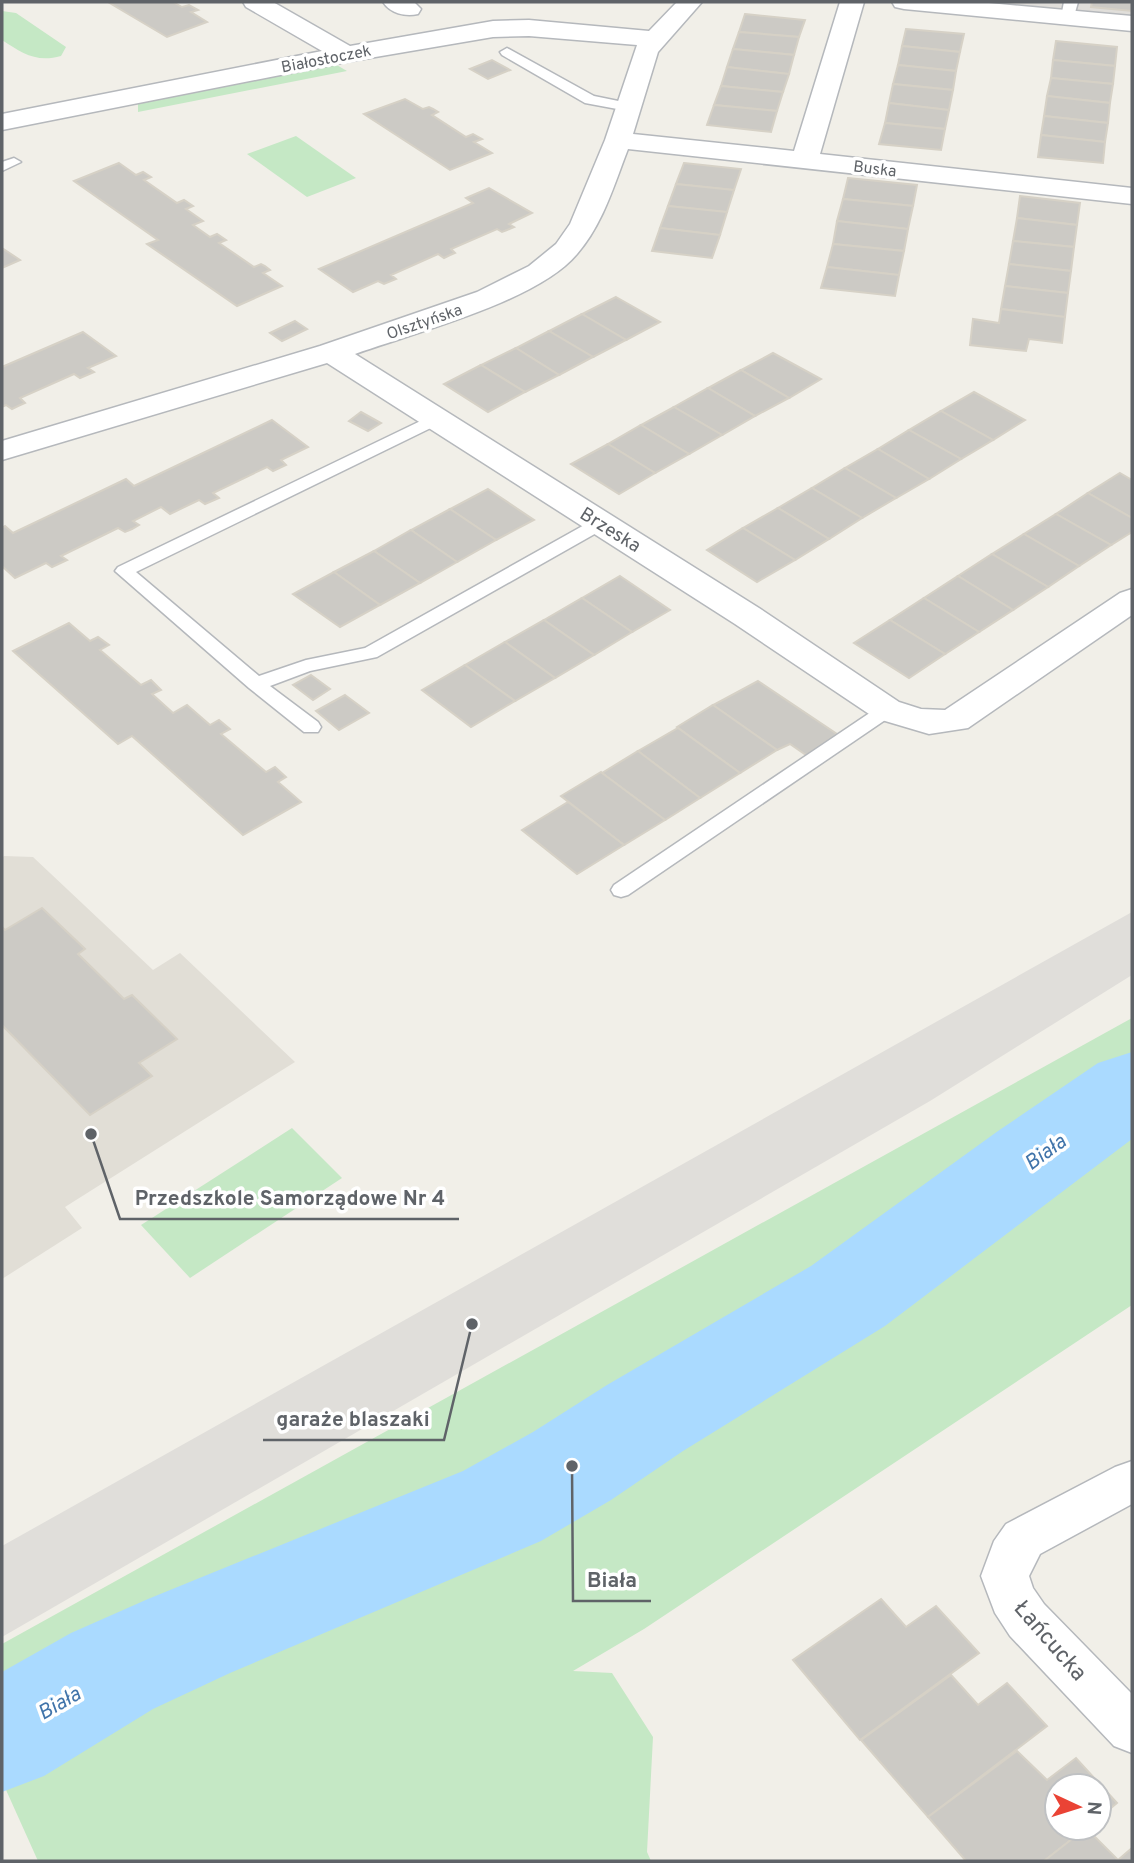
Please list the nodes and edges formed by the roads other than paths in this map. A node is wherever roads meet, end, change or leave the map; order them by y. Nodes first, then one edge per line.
1 (255, 2) edge
2 (690, 2) edge
3 (852, 2) edge
4 (904, 2) edge
5 (957, 4) edge
6 (1070, 10) edge
7 (1132, 24) edge
8 (653, 39) junction
9 (508, 52) dead end
10 (346, 54) junction
11 (628, 107) junction
12 (2, 122) edge
13 (618, 140) junction
14 (805, 160) junction
15 (1132, 195) edge
16 (331, 352) junction
17 (435, 418) junction
18 (2, 451) edge
19 (601, 523) junction
20 (1132, 600) edge
21 (256, 684) junction
22 (887, 710) junction
23 (311, 727) dead end
24 (621, 890) dead end
25 (1132, 1481) edge
26 (1132, 1729) edge

1 - 10 street
2 - 8 street, Olsztyńska
3 - 14 street
4 - 5 street
5 - 6 street
6 - 7 street
8 - 10 street, Białostoczek
8 - 11 street, Olsztyńska
9 - 11 lane
10 - 12 street, Białostoczek
11 - 13 street, Olsztyńska
13 - 14 street, Buska
13 - 16 street, Olsztyńska
14 - 15 street, Buska
16 - 17 street, Brzeska
16 - 18 street, Olsztyńska
17 - 19 street, Brzeska
17 - 21 lane
19 - 21 lane
19 - 22 street, Brzeska
20 - 22 street, Brzeska
21 - 23 lane
22 - 24 lane
25 - 26 street, Łańcucka

